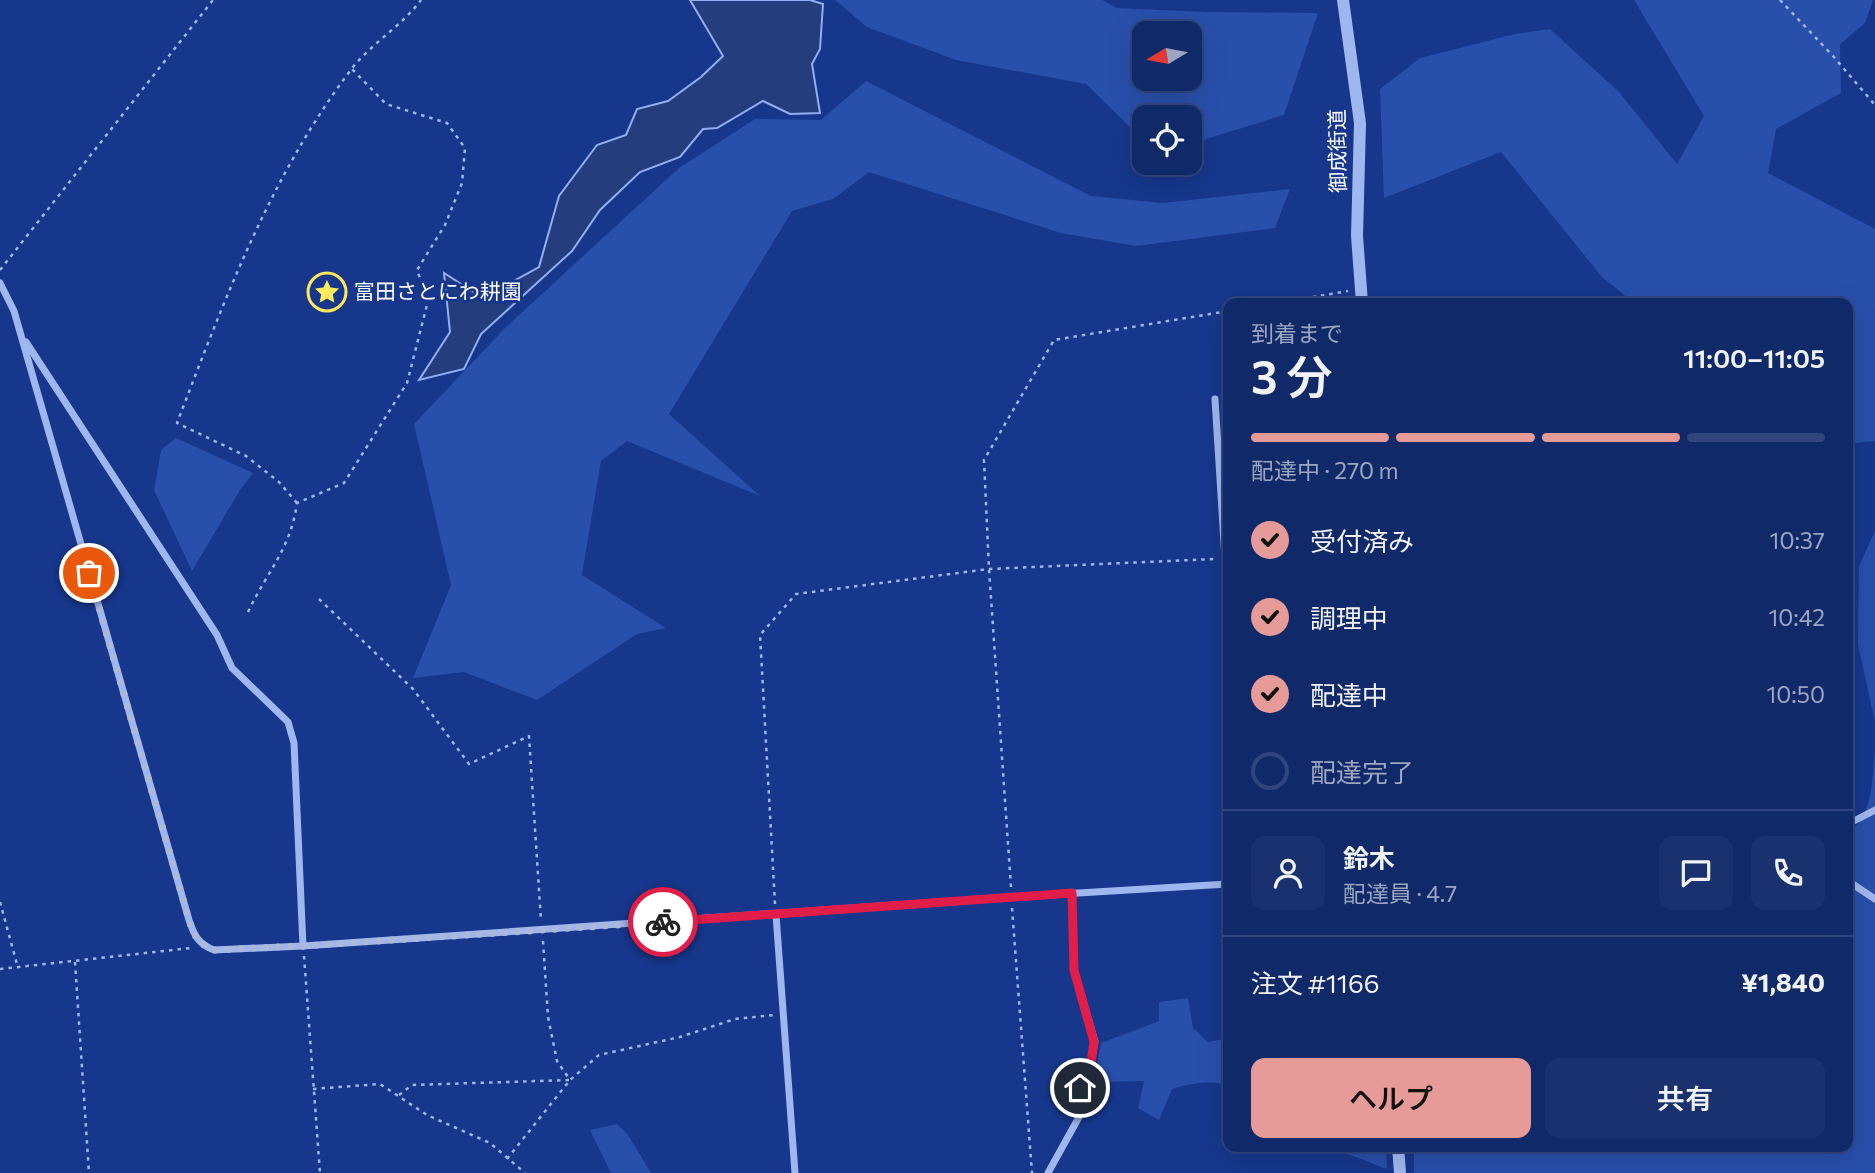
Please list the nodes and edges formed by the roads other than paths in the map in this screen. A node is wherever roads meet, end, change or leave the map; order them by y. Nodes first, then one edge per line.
1 (1343, 0) edge
2 (0, 283) edge
3 (1362, 298) edge
4 (21, 334) junction
5 (1215, 399) dead end
6 (1223, 526) edge
7 (1875, 810) edge
8 (1853, 821) edge
9 (1223, 884) edge
10 (1853, 884) edge
11 (1072, 893) junction
12 (1875, 899) edge
13 (775, 915) junction
14 (303, 946) junction
15 (1398, 1152) edge
16 (795, 1173) edge
17 (1048, 1173) edge
18 (1400, 1173) edge

1 - 3 street, 御成街道
2 - 4 street
4 - 14 street
4 - 14 street
5 - 6 street
7 - 8 street
9 - 11 street
10 - 12 street
11 - 13 street
11 - 17 street
13 - 14 street
13 - 16 street
15 - 18 street

